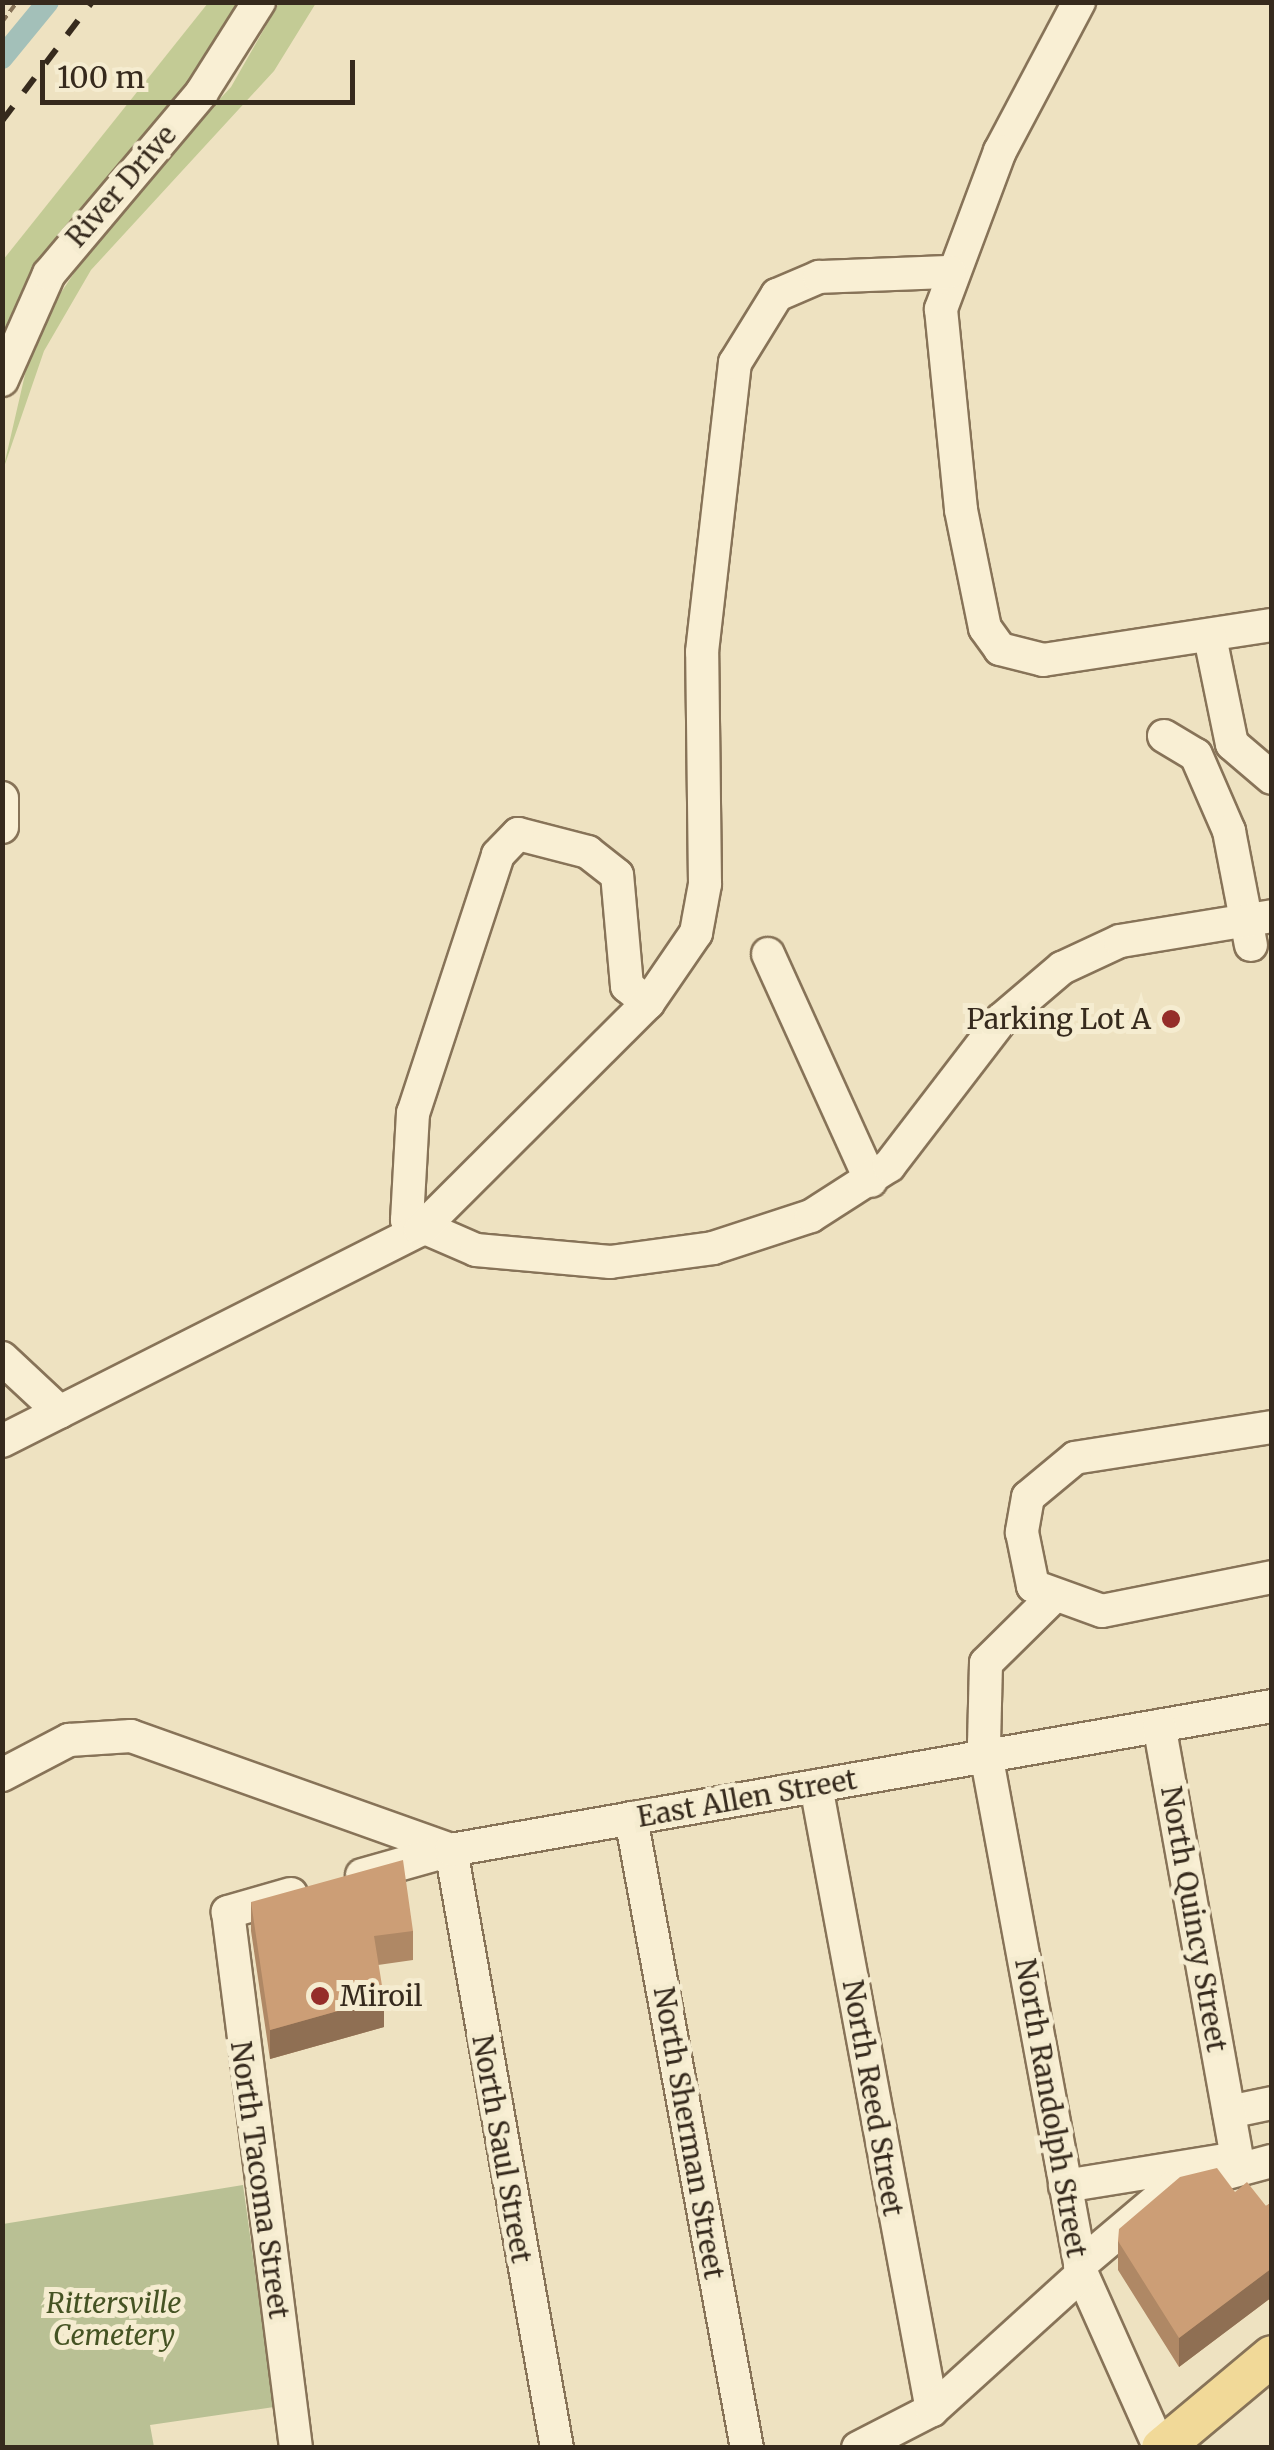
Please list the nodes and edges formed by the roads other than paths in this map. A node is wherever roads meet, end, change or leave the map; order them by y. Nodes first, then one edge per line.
1 (259, 2) edge
2 (1079, 2) edge
3 (950, 272) junction
4 (2, 380) edge
5 (1272, 625) edge
6 (1210, 638) junction
7 (1164, 736) dead end
8 (1272, 778) edge
9 (2, 798) edge
10 (2, 827) edge
11 (1256, 927) edge
12 (768, 954) dead end
13 (648, 1003) junction
14 (871, 1181) junction
15 (420, 1230) junction
16 (2, 1358) edge
17 (60, 1412) junction
18 (1272, 1427) edge
19 (2, 1441) edge
20 (1272, 1577) edge
21 (1054, 1597) junction
22 (1272, 1706) edge
23 (1158, 1726) junction
24 (987, 1756) junction
25 (2, 1775) edge
26 (816, 1786) junction
27 (631, 1818) junction
28 (452, 1850) junction
29 (228, 1912) joint
30 (1272, 2104) edge
31 (1229, 2112) junction
32 (1272, 2162) edge
33 (1065, 2186) junction
34 (1081, 2269) junction
35 (1272, 2356) edge
36 (932, 2410) junction
37 (296, 2448) edge
38 (557, 2448) edge
39 (747, 2448) edge
40 (858, 2448) edge
41 (1161, 2448) edge

1 - 4 street, River Drive
2 - 3 street
3 - 6 street
3 - 13 street
5 - 6 street
6 - 8 street
7 - 11 street
9 - 10 street
11 - 14 street
12 - 14 street
13 - 15 street
13 - 15 street
14 - 15 street
15 - 17 street
16 - 17 street
17 - 19 street
18 - 21 street
20 - 21 street
21 - 24 street, North Randolph Street
22 - 23 street, East Allen Street
23 - 24 street, East Allen Street
23 - 31 street, North Quincy Street
24 - 26 street, East Allen Street
24 - 33 street, North Randolph Street
25 - 28 street
26 - 27 street, East Allen Street
26 - 36 street, North Reed Street
27 - 28 street, East Allen Street
27 - 39 street, North Sherman Street
28 - 29 street, East Allen Street
28 - 38 street, North Saul Street
29 - 37 street, North Tacoma Street
30 - 31 street
31 - 33 street, North Quincy Street
32 - 34 street
33 - 34 street, North Randolph Street
34 - 36 street
34 - 41 street, North Randolph Street
35 - 41 main road
36 - 40 street

